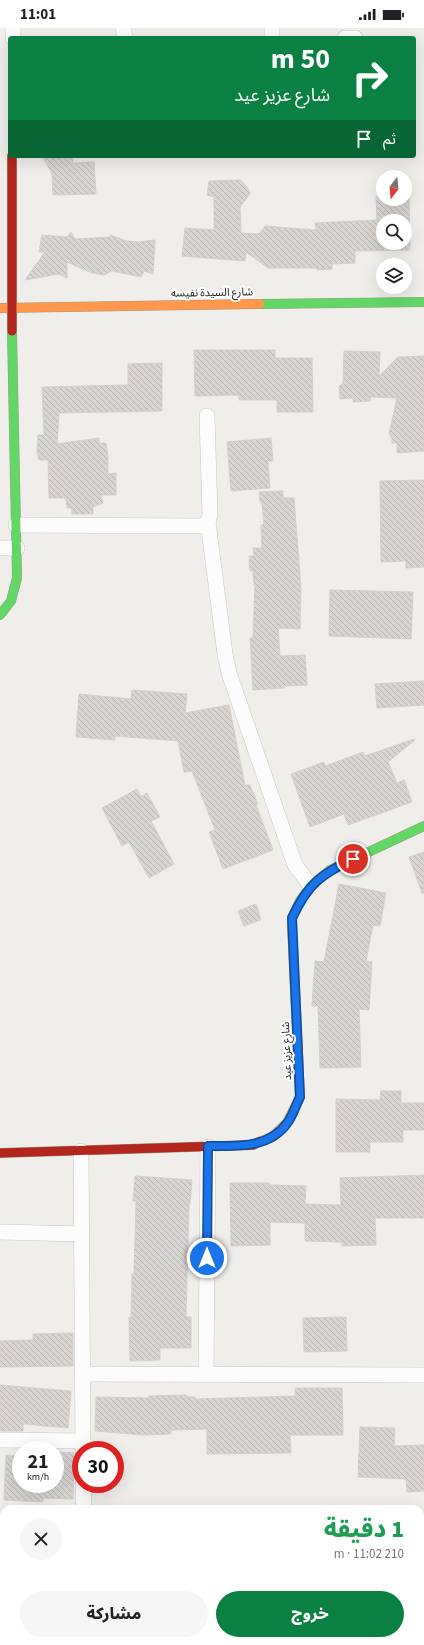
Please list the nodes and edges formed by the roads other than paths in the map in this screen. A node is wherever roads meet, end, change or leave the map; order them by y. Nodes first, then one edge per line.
1 (12, 158) edge
2 (424, 302) edge
3 (11, 307) junction
4 (0, 308) edge
5 (207, 416) dead end
6 (208, 522) junction
7 (16, 525) junction
8 (0, 548) edge
9 (17, 548) junction
10 (0, 615) edge
11 (424, 826) edge
12 (311, 886) junction
13 (208, 1146) junction
14 (81, 1151) junction
15 (0, 1154) edge
16 (0, 1232) edge
17 (82, 1234) junction
18 (83, 1374) junction
19 (206, 1374) junction
20 (424, 1375) edge
21 (0, 1440) edge
22 (83, 1441) edge
23 (72, 1444) edge
24 (83, 1493) edge
25 (84, 1505) edge

1 - 3 street
2 - 3 street, شارع السيدة نفيسه
3 - 4 street, شارع السيدة نفيسه
3 - 7 street
5 - 6 street
6 - 7 street
6 - 12 street
7 - 9 street
8 - 9 street
9 - 10 street
11 - 12 street, شارع عزيز عيد
12 - 13 street, شارع عزيز عيد
13 - 14 street, شارع عزيز عيد
13 - 19 street
14 - 15 street, شارع عزيز عيد
14 - 17 street
16 - 17 street
17 - 18 street
18 - 19 street
18 - 22 street
19 - 20 street
21 - 23 street
24 - 25 street

